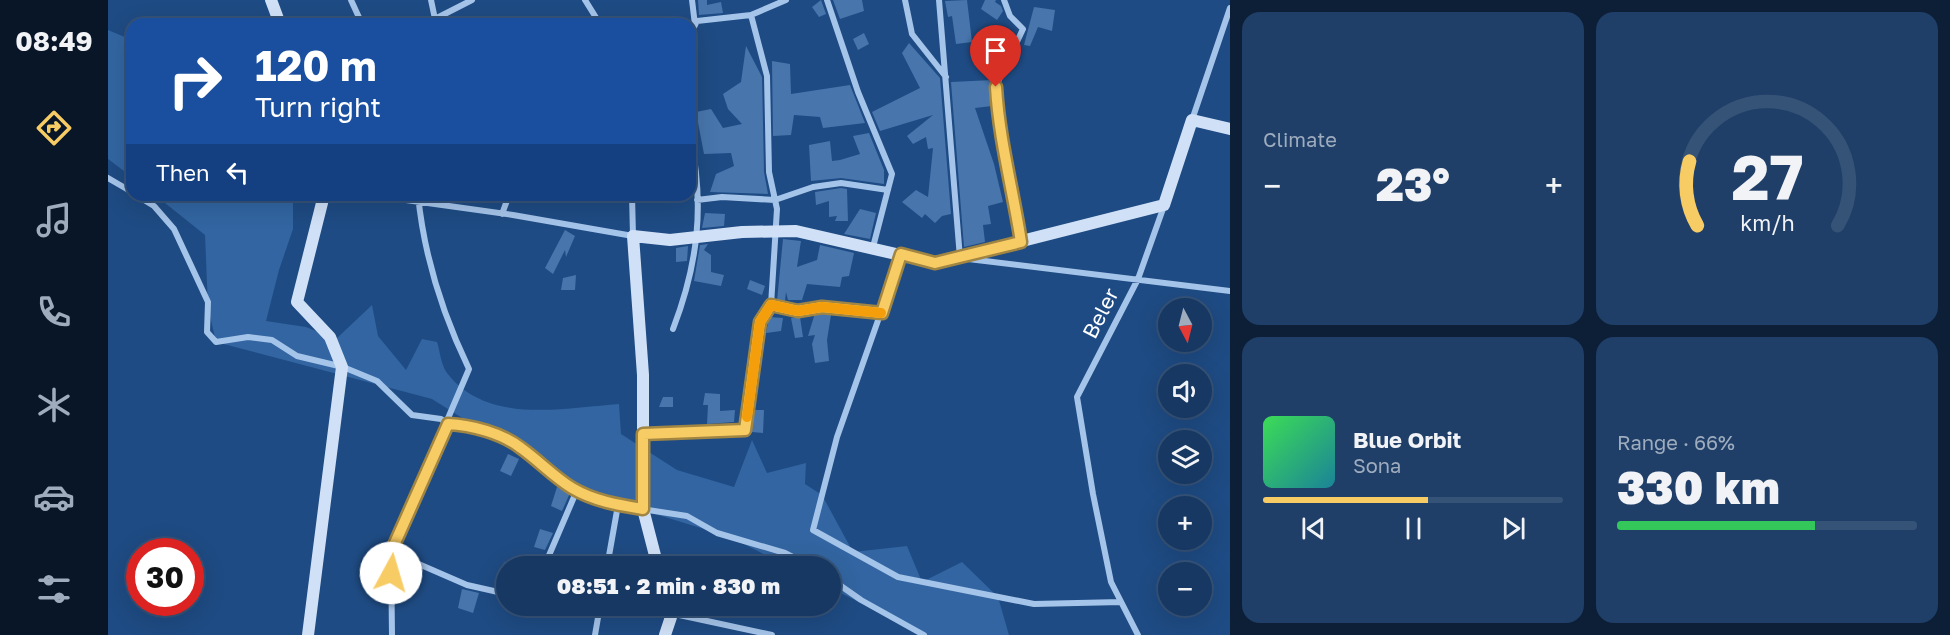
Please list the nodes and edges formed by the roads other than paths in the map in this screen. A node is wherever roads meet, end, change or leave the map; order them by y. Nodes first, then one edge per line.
1 (271, 0) edge
2 (351, 0) edge
3 (431, 0) edge
4 (472, 0) edge
5 (585, 0) edge
6 (692, 0) edge
7 (786, 0) edge
8 (827, 0) edge
9 (905, 0) edge
10 (939, 0) edge
11 (1004, 0) edge
12 (1230, 8) edge
13 (751, 15) junction
14 (278, 18) edge
15 (359, 18) edge
16 (435, 18) edge
17 (437, 18) edge
18 (596, 18) edge
19 (694, 18) edge
20 (696, 23) edge
21 (947, 77) junction
22 (1192, 120) junction
23 (1230, 129) edge
24 (108, 178) edge
25 (696, 180) edge
26 (126, 188) edge
27 (888, 190) junction
28 (697, 200) junction
29 (775, 200) junction
30 (146, 201) edge
31 (322, 201) edge
32 (419, 201) edge
33 (430, 201) edge
34 (507, 201) edge
35 (632, 201) edge
36 (1164, 205) junction
37 (502, 214) junction
38 (777, 230) junction
39 (633, 236) junction
40 (696, 237) junction
41 (1021, 242) junction
42 (873, 247) junction
43 (901, 254) junction
44 (960, 258) junction
45 (1138, 279) junction
46 (1230, 291) edge
47 (771, 305) junction
48 (882, 313) junction
49 (673, 329) dead end
50 (342, 367) junction
51 (448, 424) junction
52 (643, 434) junction
53 (577, 490) junction
54 (618, 505) junction
55 (643, 509) junction
56 (391, 552) junction
57 (549, 556) edge
58 (609, 556) edge
59 (655, 556) edge
60 (791, 556) edge
61 (841, 586) edge
62 (496, 592) edge
63 (1121, 602) junction
64 (598, 616) edge
65 (668, 616) edge
66 (697, 616) edge
67 (308, 635) edge
68 (392, 635) edge
69 (595, 635) edge
70 (665, 635) edge
71 (772, 635) edge
72 (924, 635) edge
73 (1138, 635) edge

1 - 14 main road
2 - 15 street
3 - 16 street
4 - 17 street
5 - 18 street
6 - 19 street
7 - 13 street
8 - 27 street
9 - 21 street
10 - 21 street
11 - 41 street
12 - 22 street, Beler
13 - 20 street
13 - 29 street
21 - 44 street
22 - 23 main road
22 - 36 main road, Beler
24 - 26 street
25 - 28 street
27 - 29 street
27 - 42 street
28 - 29 street
28 - 40 street
29 - 38 street
30 - 50 street
31 - 50 main road
32 - 51 street
33 - 37 street
34 - 37 street
35 - 39 street
36 - 41 main road
36 - 45 street, Beler
37 - 39 street
38 - 40 main road
38 - 42 main road
38 - 47 street
39 - 40 main road
39 - 52 main road
40 - 49 street
41 - 44 main road
42 - 43 main road
43 - 44 main road
43 - 48 street
44 - 45 street
45 - 46 street
45 - 63 street, Beler
47 - 48 street
47 - 52 street
48 - 63 street
50 - 51 street
50 - 67 main road
51 - 53 street
51 - 56 street
52 - 55 main road
53 - 54 street
53 - 57 street
54 - 55 street
54 - 58 street
55 - 59 main road
55 - 60 street
56 - 62 street
56 - 68 street
61 - 72 street
63 - 73 street, Beler
64 - 69 street
65 - 70 main road
66 - 71 street

